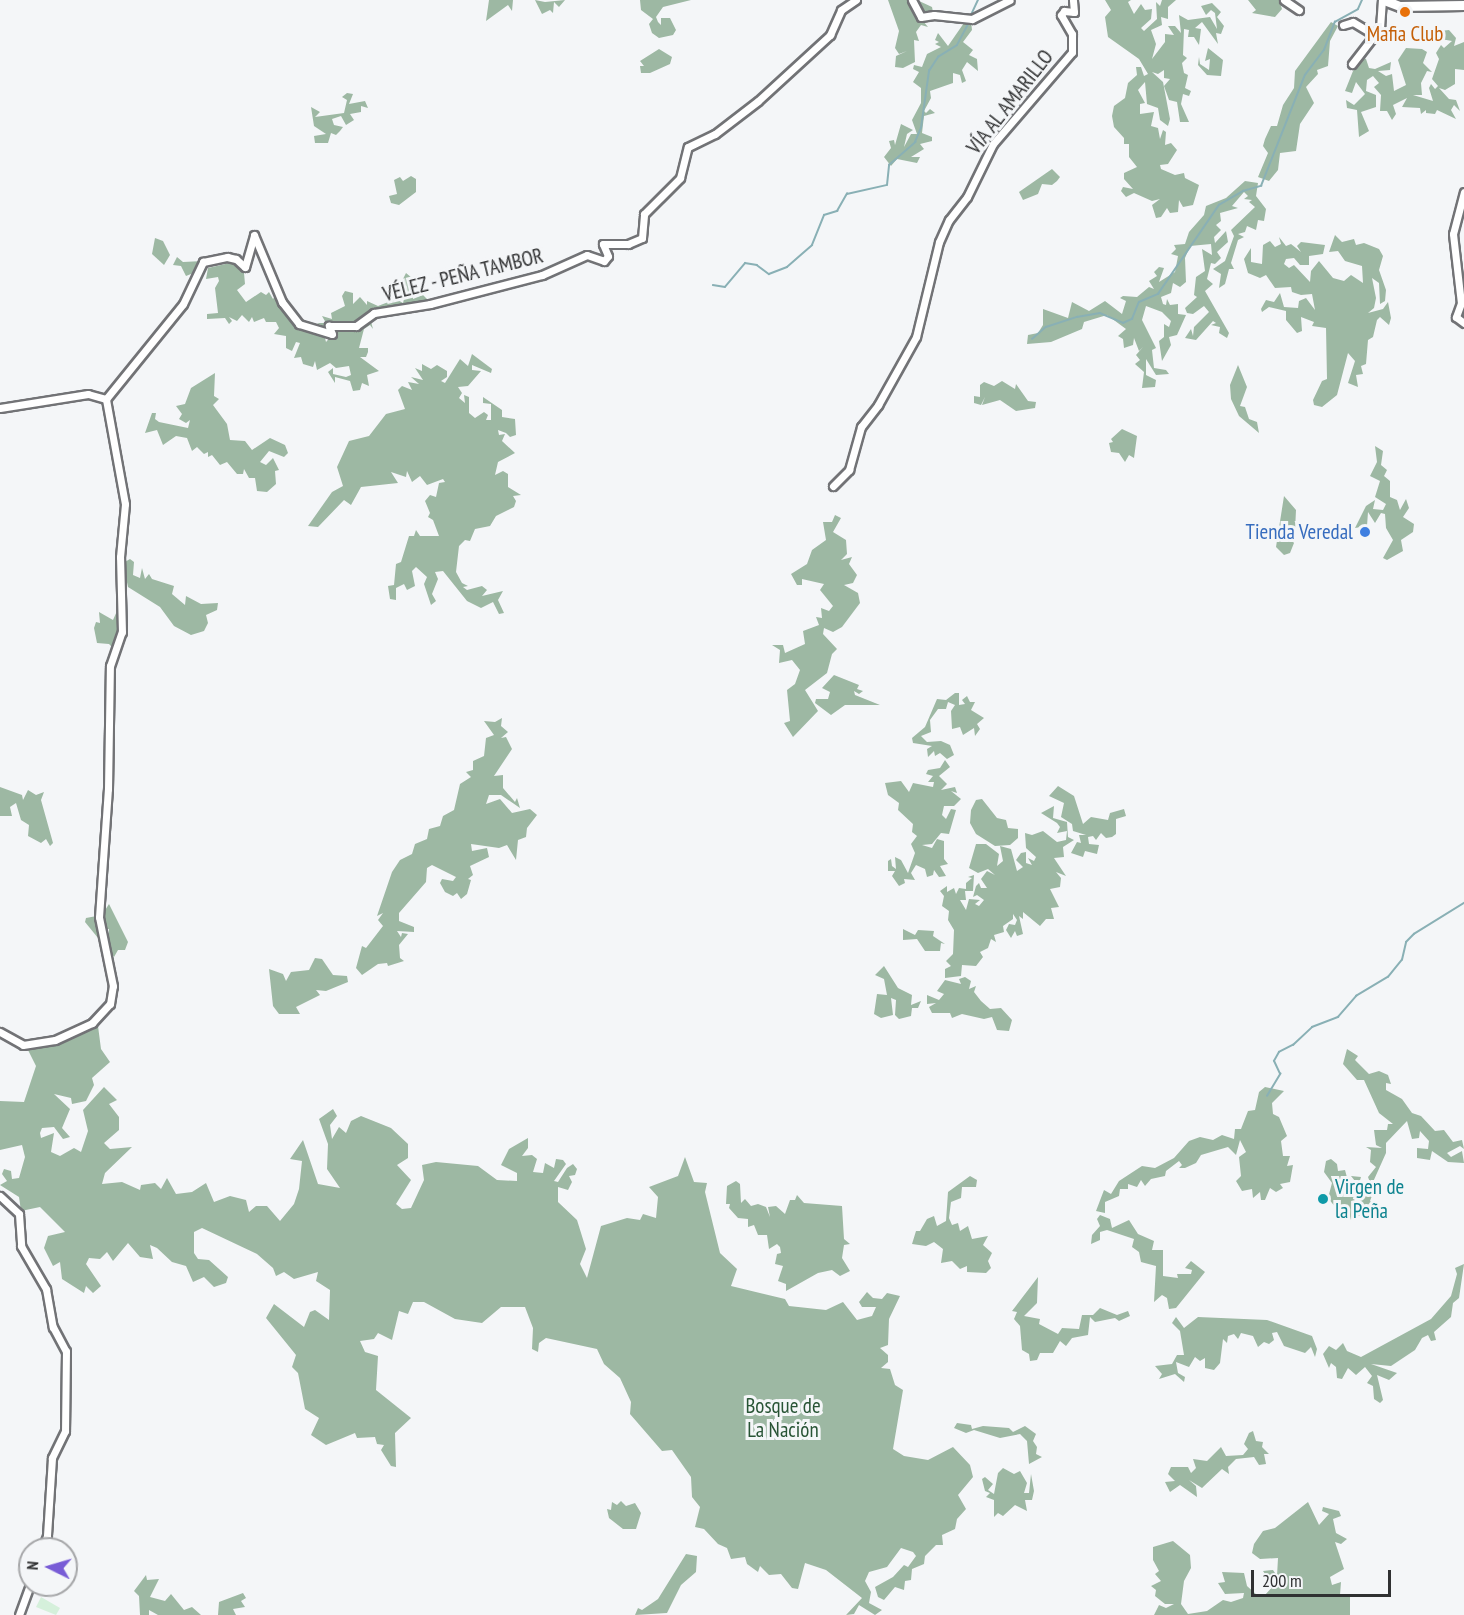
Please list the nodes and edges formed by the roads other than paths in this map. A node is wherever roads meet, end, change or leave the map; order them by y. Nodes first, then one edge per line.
1 (856, 0) edge
2 (912, 0) edge
3 (1010, 0) edge
4 (1073, 0) edge
5 (1284, 0) edge
6 (1383, 0) edge
7 (1464, 5) edge
8 (1299, 10) dead end
9 (1342, 26) dead end
10 (1375, 35) junction
11 (1353, 64) dead end
12 (1464, 192) edge
13 (1464, 323) edge
14 (106, 399) junction
15 (0, 408) edge
16 (833, 486) dead end
17 (0, 1032) edge
18 (0, 1196) edge
19 (47, 1537) edge
20 (25, 1597) edge
21 (19, 1615) edge

1 - 14 street, VÉLEZ - PEÑA TAMBOR
2 - 3 street
4 - 16 street, VÍA AL AMARILLO
5 - 8 street
6 - 7 main road
6 - 10 street
9 - 10 street
10 - 11 street
12 - 13 street
14 - 15 street
14 - 17 street
18 - 19 street
20 - 21 street

